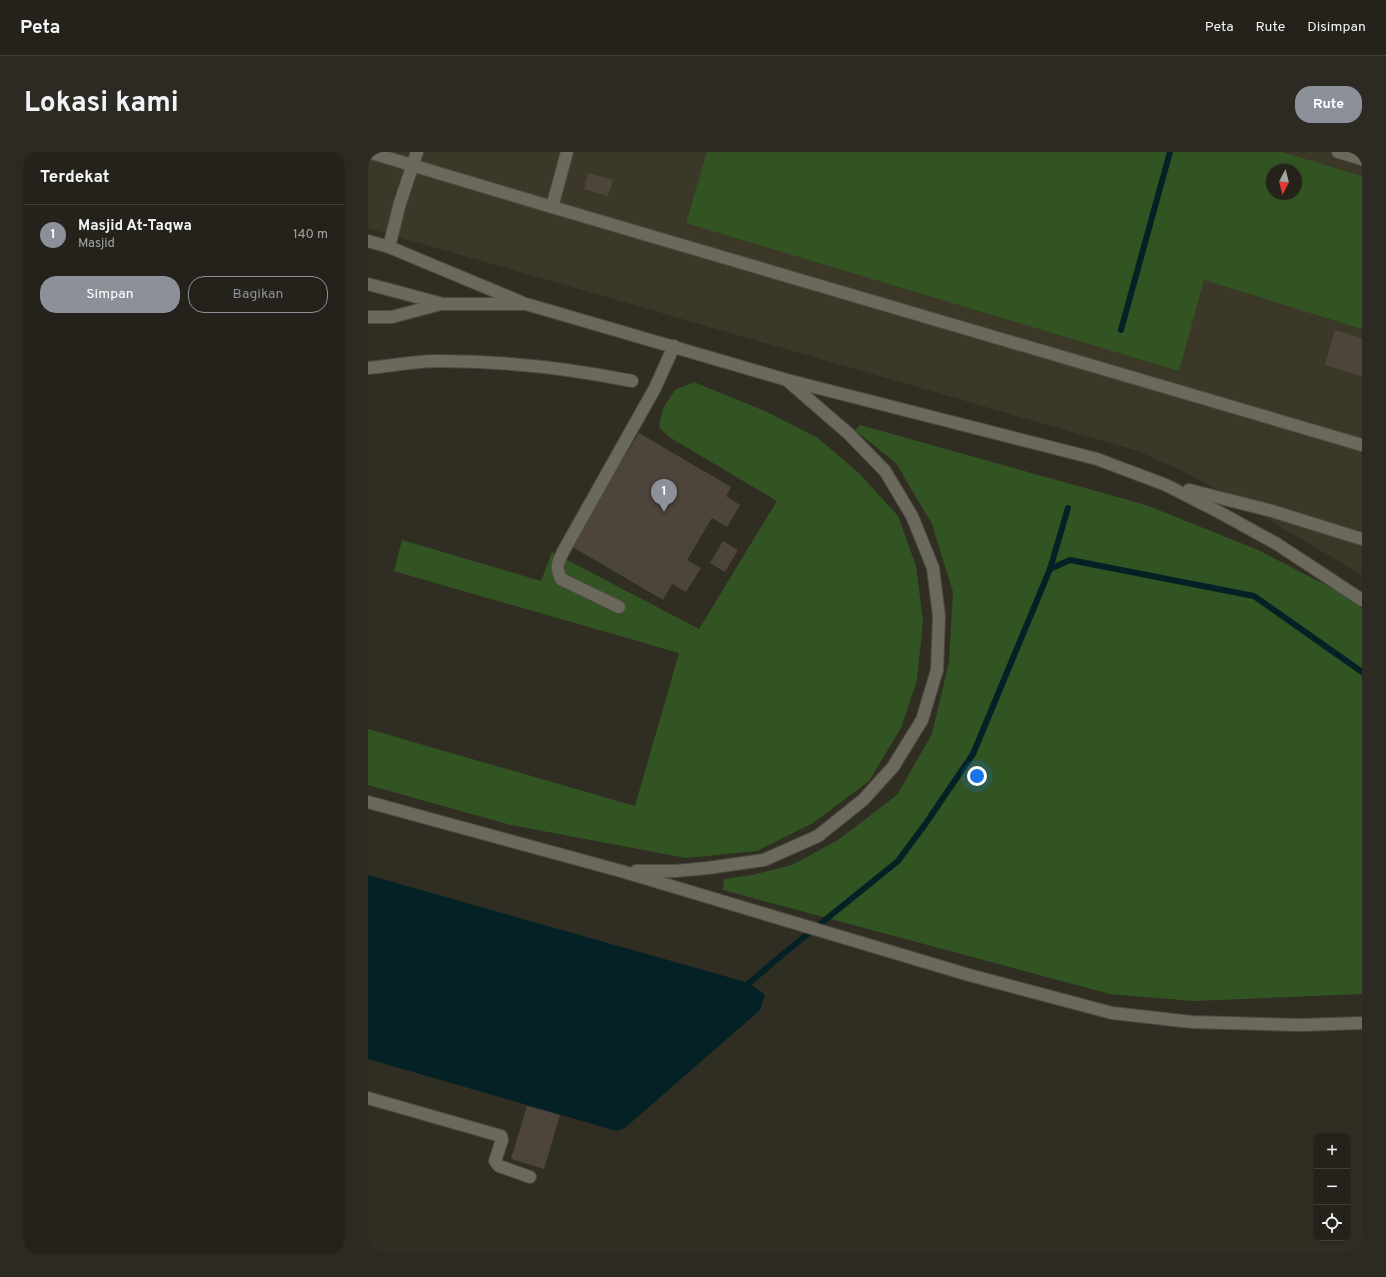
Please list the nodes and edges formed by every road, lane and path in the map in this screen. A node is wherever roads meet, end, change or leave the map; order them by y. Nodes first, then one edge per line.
1 (368, 152) edge
2 (417, 152) edge
3 (567, 152) edge
4 (1338, 152) edge
5 (1362, 159) edge
6 (413, 166) junction
7 (552, 207) junction
8 (368, 241) edge
9 (389, 247) junction
10 (368, 284) edge
11 (443, 304) junction
12 (526, 304) junction
13 (368, 317) edge
14 (674, 346) junction
15 (368, 368) edge
16 (787, 380) junction
17 (632, 381) dead end
18 (1362, 445) edge
19 (1166, 485) junction
20 (1362, 538) edge
21 (1362, 600) edge
22 (619, 607) dead end
23 (368, 802) edge
24 (621, 870) junction
25 (1362, 1023) edge
26 (368, 1098) edge
27 (530, 1177) dead end

1 - 6 street
2 - 6 street
3 - 7 street
4 - 5 street
6 - 7 street
6 - 9 street
7 - 18 street
8 - 9 street
9 - 12 street
10 - 11 street
11 - 12 street
11 - 13 street
12 - 14 street
14 - 16 street
14 - 22 street
15 - 17 street
16 - 19 street
16 - 24 street
19 - 20 street
19 - 21 street
23 - 24 street
24 - 25 street
26 - 27 street

